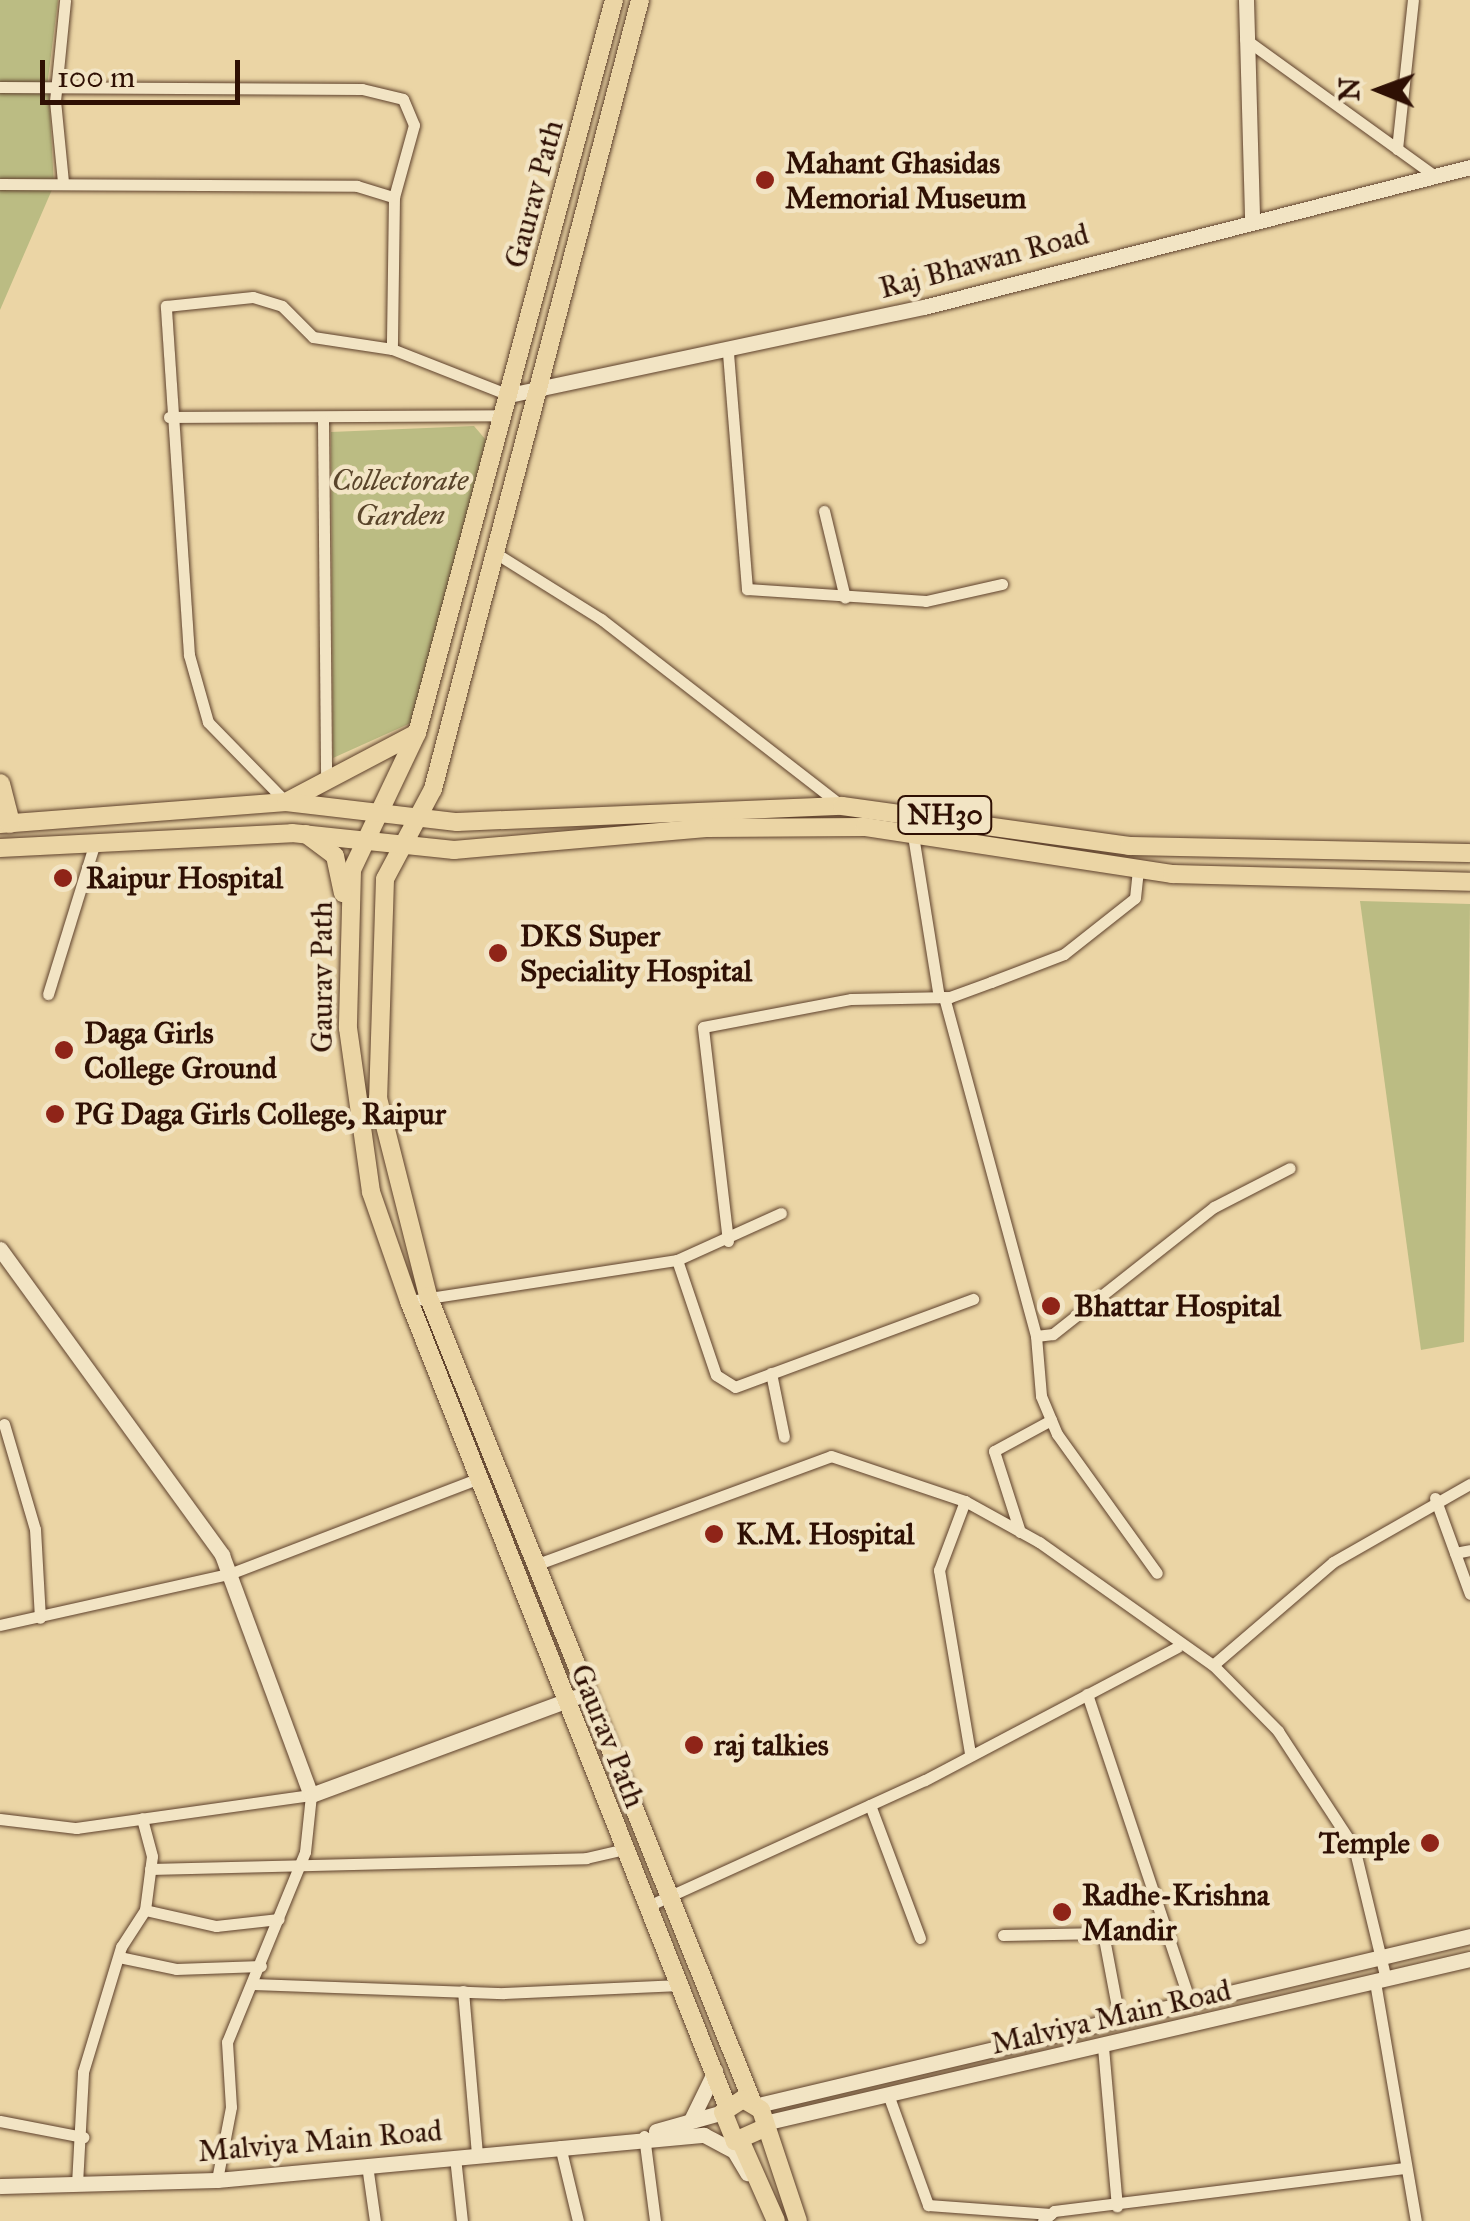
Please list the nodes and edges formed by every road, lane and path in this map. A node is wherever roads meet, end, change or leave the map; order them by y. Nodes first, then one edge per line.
1 (65, 0) edge
2 (614, 0) edge
3 (640, 0) edge
4 (1246, 0) edge
5 (1413, 0) edge
6 (1245, 39) junction
7 (0, 88) edge
8 (56, 88) junction
9 (1397, 149) junction
10 (1470, 167) edge
11 (1435, 176) junction
12 (63, 182) junction
13 (0, 184) edge
14 (394, 197) junction
15 (1252, 217) junction
16 (392, 350) junction
17 (728, 354) junction
18 (536, 391) junction
19 (509, 395) junction
20 (504, 415) junction
21 (169, 417) junction
22 (324, 421) junction
23 (824, 512) dead end
24 (498, 554) junction
25 (1002, 584) dead end
26 (845, 598) junction
27 (417, 733) junction
28 (326, 774) junction
29 (0, 784) edge
30 (286, 802) junction
31 (842, 806) junction
32 (820, 807) junction
33 (382, 810) junction
34 (419, 816) junction
35 (5, 823) edge
36 (819, 827) junction
37 (912, 829) junction
38 (306, 834) junction
39 (367, 838) junction
40 (95, 842) junction
41 (404, 845) junction
42 (0, 848) edge
43 (1470, 853) edge
44 (1138, 867) junction
45 (1470, 882) edge
46 (346, 913) junction
47 (48, 994) dead end
48 (942, 997) junction
49 (1290, 1168) dead end
50 (781, 1213) dead end
51 (728, 1241) junction
52 (0, 1249) edge
53 (676, 1260) junction
54 (428, 1296) junction
55 (974, 1298) dead end
56 (408, 1301) junction
57 (1036, 1336) junction
58 (771, 1372) junction
59 (1051, 1420) junction
60 (4, 1424) dead end
61 (784, 1438) dead end
62 (477, 1479) junction
63 (1470, 1484) edge
64 (1435, 1498) junction
65 (966, 1501) junction
66 (1020, 1532) junction
67 (1470, 1550) edge
68 (1455, 1553) junction
69 (535, 1566) junction
70 (232, 1573) junction
71 (1157, 1573) dead end
72 (1470, 1594) edge
73 (40, 1618) junction
74 (0, 1625) edge
75 (1178, 1647) junction
76 (1213, 1665) junction
77 (586, 1692) junction
78 (1087, 1694) junction
79 (564, 1701) junction
80 (970, 1754) junction
81 (312, 1795) junction
82 (870, 1805) junction
83 (0, 1818) edge
84 (142, 1818) junction
85 (625, 1849) junction
86 (302, 1861) junction
87 (150, 1869) junction
88 (668, 1895) junction
89 (648, 1906) junction
90 (144, 1910) junction
91 (279, 1920) junction
92 (1003, 1935) dead end
93 (1470, 1936) edge
94 (920, 1938) dead end
95 (120, 1957) junction
96 (1379, 1957) junction
97 (1470, 1959) edge
98 (261, 1966) junction
99 (1381, 1980) junction
100 (253, 1984) junction
101 (680, 1985) junction
102 (463, 1992) junction
103 (1190, 2001) junction
104 (1119, 2018) junction
105 (1102, 2048) junction
106 (715, 2070) junction
107 (889, 2097) junction
108 (725, 2109) junction
109 (759, 2115) junction
110 (691, 2120) junction
111 (0, 2121) edge
112 (83, 2137) junction
113 (644, 2137) junction
114 (741, 2142) junction
115 (560, 2146) junction
116 (477, 2155) junction
117 (455, 2157) junction
118 (367, 2166) junction
119 (1404, 2168) junction
120 (217, 2180) junction
121 (78, 2184) junction
122 (0, 2186) edge
123 (1117, 2206) junction
124 (1047, 2218) edge
125 (375, 2221) edge
126 (462, 2221) edge
127 (578, 2221) edge
128 (655, 2221) edge
129 (775, 2221) edge
130 (798, 2221) edge
131 (1416, 2221) edge

1 - 8 street
2 - 19 main road, Gaurav Path
3 - 18 main road
4 - 6 street
5 - 9 street
6 - 9 street
6 - 15 street
7 - 8 street
8 - 12 street
8 - 14 street
9 - 11 street
10 - 11 street, Raj Bhawan Road
11 - 15 street, Raj Bhawan Road
12 - 13 street
12 - 14 street
14 - 16 street
15 - 17 street, Raj Bhawan Road
16 - 19 street
16 - 21 street
17 - 18 street, Raj Bhawan Road
17 - 26 street
18 - 19 street, Raj Bhawan Road
18 - 24 main road
19 - 20 main road, Gaurav Path
20 - 22 street
20 - 27 main road, Gaurav Path
21 - 22 street
21 - 30 street
22 - 28 street
23 - 26 street
24 - 31 street
24 - 34 main road
25 - 26 street
27 - 28 main road
27 - 33 main road, Gaurav Path
28 - 30 main road
29 - 35 highway
30 - 33 main road, NH30
30 - 35 main road, NH30
31 - 32 main road, NH30
31 - 43 main road, NH30
32 - 34 main road, NH30
32 - 36 main road
33 - 34 main road, NH30
33 - 39 main road, Gaurav Path
34 - 41 main road
36 - 37 main road, NH30
36 - 41 main road, NH30
37 - 44 main road, NH30
37 - 48 street
38 - 39 main road, NH30
38 - 40 main road, NH30
38 - 46 main road
39 - 41 main road, NH30
39 - 46 main road, Gaurav Path
40 - 42 main road, NH30
40 - 47 street
41 - 54 main road
44 - 45 main road, NH30
44 - 48 street
46 - 56 main road, Gaurav Path
48 - 51 street
48 - 57 street
49 - 57 street
50 - 51 street
51 - 53 street
52 - 70 street
53 - 54 street
53 - 58 street
54 - 56 street
54 - 69 main road
55 - 58 street
56 - 62 main road, Gaurav Path
57 - 59 street
58 - 61 street
59 - 66 street
59 - 71 street
60 - 73 street
62 - 70 street
62 - 79 main road, Gaurav Path
63 - 64 street
64 - 68 street
64 - 76 street
65 - 66 street
65 - 69 street
65 - 80 street
66 - 75 street
67 - 68 street
68 - 72 street
69 - 77 main road
70 - 73 street
70 - 81 street
73 - 74 street
75 - 76 street
75 - 78 street
76 - 96 street
77 - 79 street
77 - 88 main road
78 - 80 street
78 - 103 street
79 - 81 street
79 - 85 main road, Gaurav Path
80 - 82 street
81 - 84 street
81 - 86 street
82 - 88 street
82 - 94 street
83 - 84 street
84 - 87 street
85 - 86 street
85 - 89 main road, Gaurav Path
86 - 87 street
86 - 91 street
87 - 90 street
88 - 89 street
88 - 109 main road
89 - 101 main road, Gaurav Path
90 - 91 street
90 - 95 street
91 - 98 street
92 - 104 street
93 - 96 street, Malviya Main Road
95 - 98 street
95 - 112 street
96 - 99 street
96 - 103 street, Malviya Main Road
97 - 99 street, Malviya Main Road
98 - 100 street
99 - 105 street, Malviya Main Road
99 - 119 street
100 - 102 street
100 - 120 street
101 - 102 street
101 - 106 main road, Gaurav Path
102 - 116 street
103 - 104 street, Malviya Main Road
104 - 109 street, Malviya Main Road
105 - 107 street, Malviya Main Road
105 - 123 street
106 - 108 main road, Gaurav Path
106 - 110 street
107 - 109 street, Malviya Main Road
107 - 124 street
108 - 109 main road
108 - 110 street
108 - 114 main road, Gaurav Path
109 - 114 main road
109 - 130 main road
110 - 113 street
111 - 112 street
112 - 121 street
113 - 115 street, Malviya Main Road
113 - 128 street
113 - 129 street
114 - 129 main road
115 - 116 street, Malviya Main Road
115 - 127 street
116 - 117 street, Malviya Main Road
117 - 118 street, Malviya Main Road
117 - 126 street
118 - 120 street, Malviya Main Road
118 - 125 street
119 - 123 street
119 - 131 street
120 - 121 street, Malviya Main Road
121 - 122 street, Malviya Main Road
123 - 124 street

